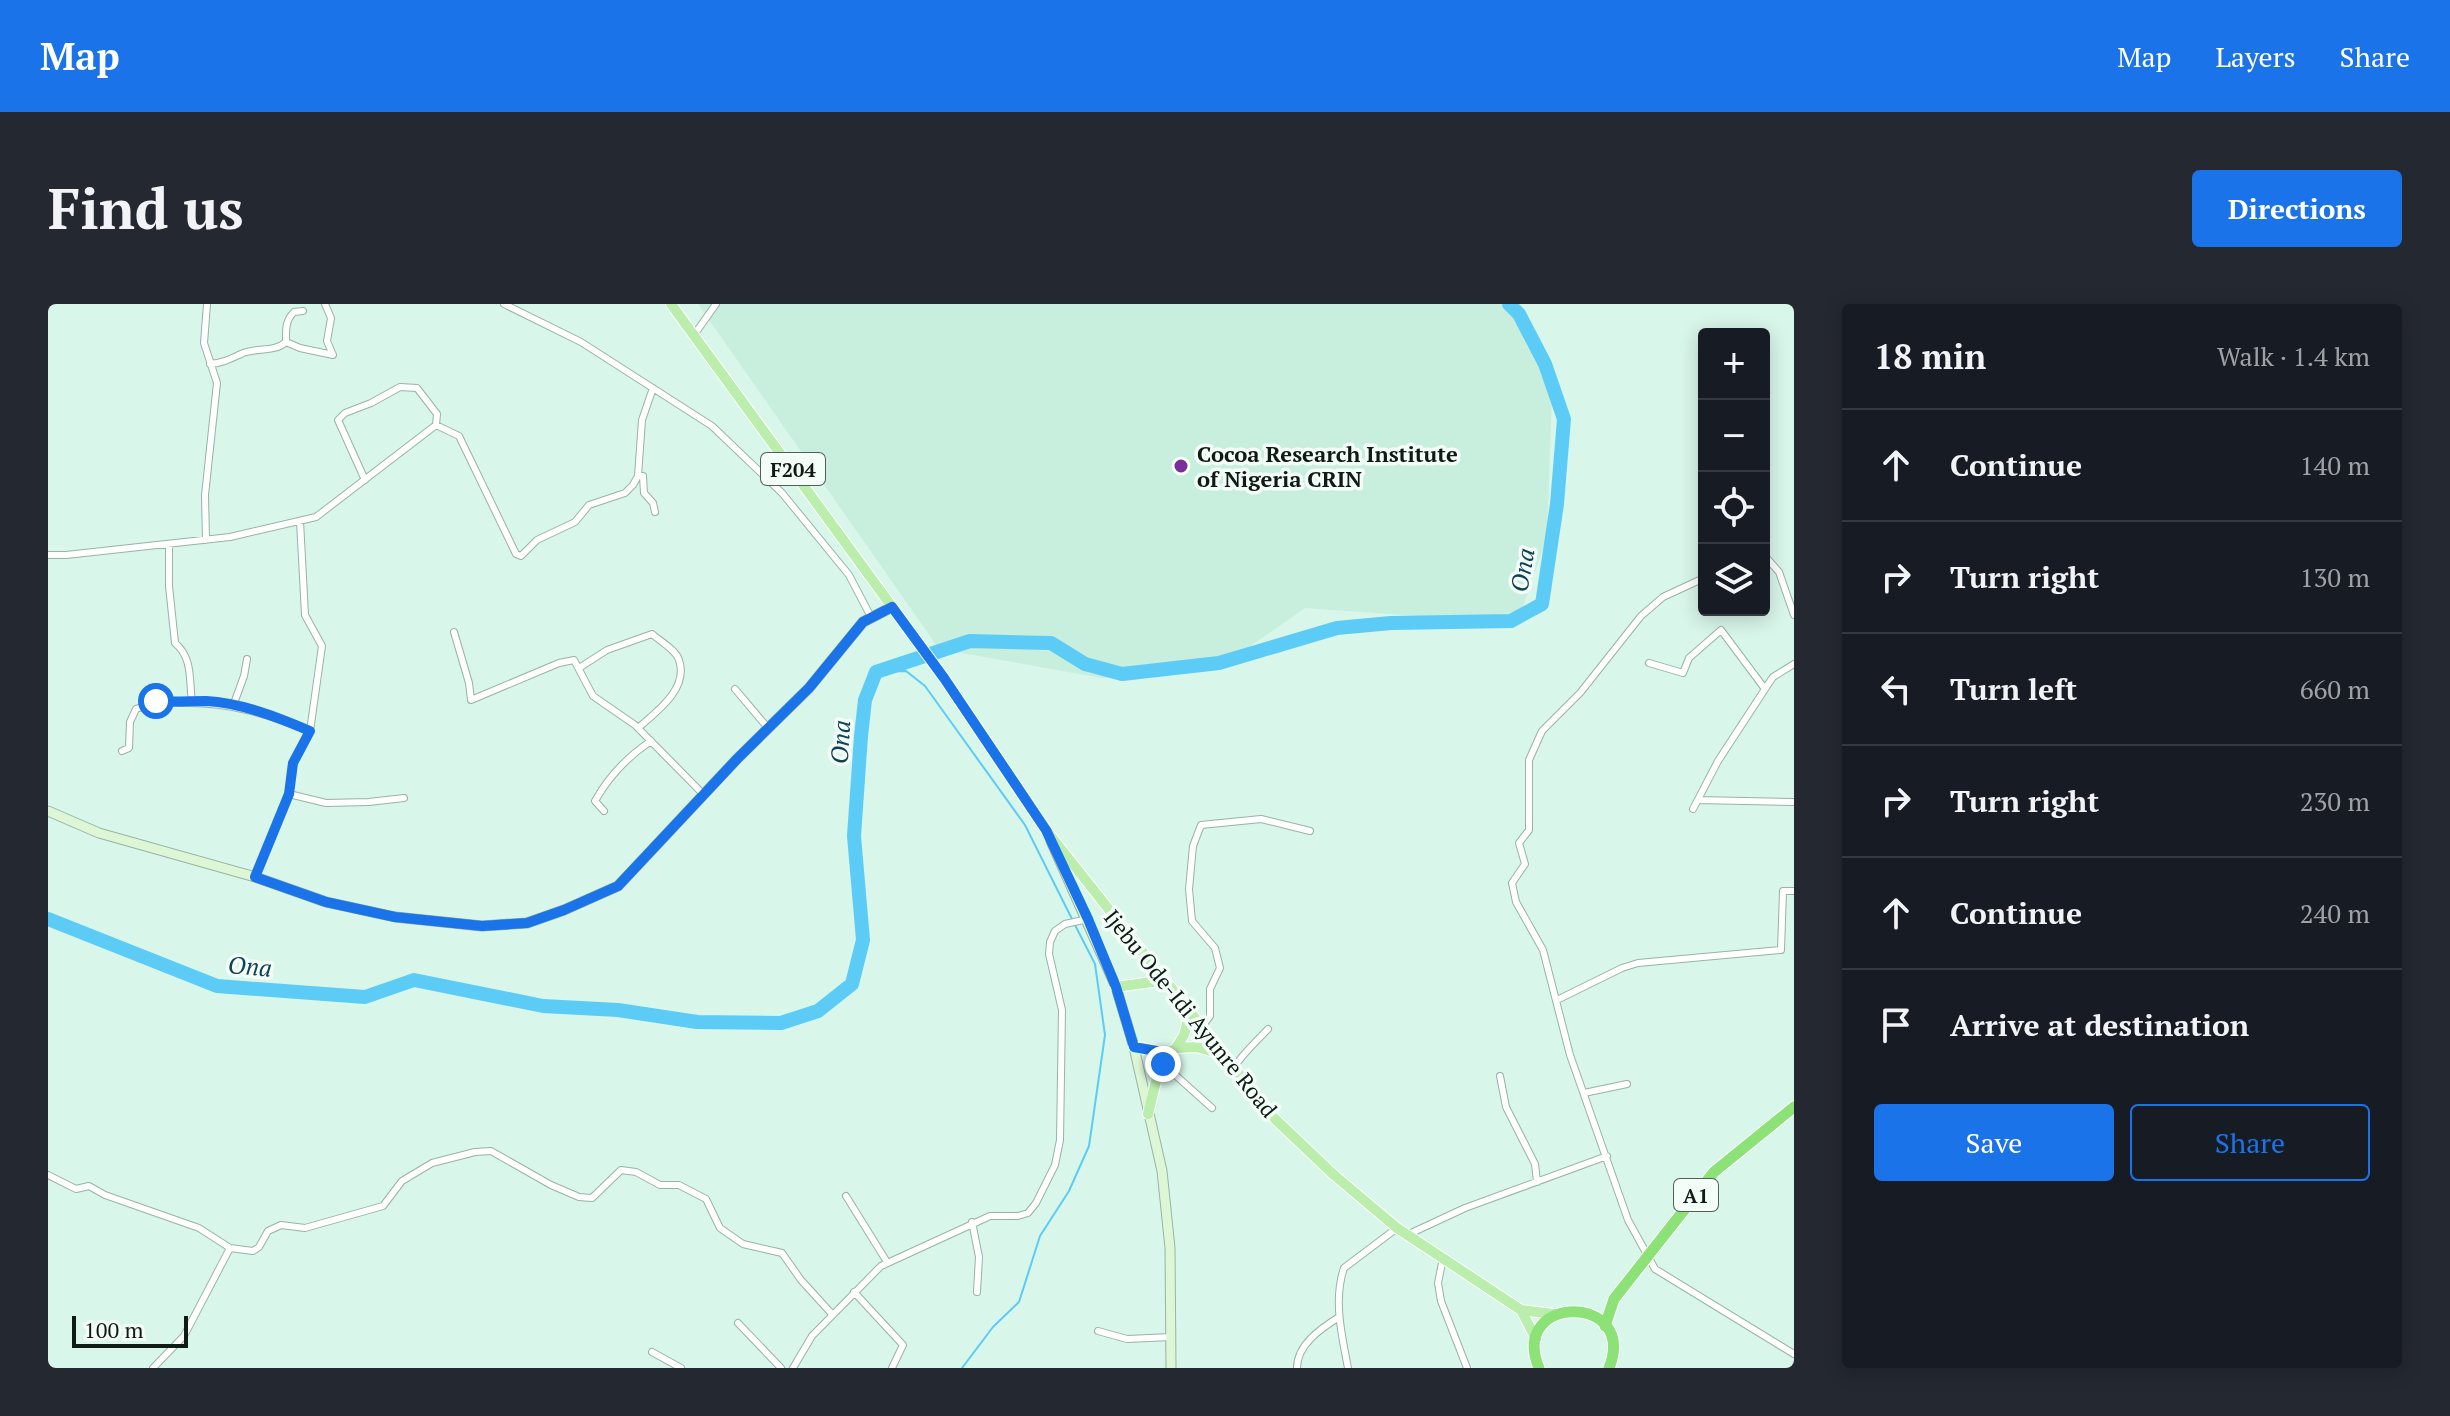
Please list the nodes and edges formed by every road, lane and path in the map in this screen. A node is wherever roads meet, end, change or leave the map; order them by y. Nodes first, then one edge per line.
1 (207, 304) edge
2 (325, 304) edge
3 (504, 304) edge
4 (671, 304) edge
5 (716, 304) edge
6 (303, 311) dead end
7 (694, 335) junction
8 (286, 342) junction
9 (210, 364) junction
10 (653, 388) junction
11 (436, 425) junction
12 (638, 476) junction
13 (365, 480) junction
14 (655, 512) dead end
15 (300, 521) junction
16 (206, 540) junction
17 (169, 544) junction
18 (48, 555) edge
19 (1770, 562) edge
20 (1698, 581) edge
21 (892, 607) junction
22 (1794, 615) edge
23 (871, 617) junction
24 (454, 632) dead end
25 (247, 659) dead end
26 (1649, 663) dead end
27 (1794, 664) edge
28 (579, 668) junction
29 (735, 689) dead end
30 (1765, 689) junction
31 (192, 702) junction
32 (233, 706) junction
33 (638, 728) junction
34 (768, 728) junction
35 (310, 731) junction
36 (651, 741) junction
37 (122, 751) dead end
38 (289, 794) junction
39 (703, 794) junction
40 (404, 798) dead end
41 (1698, 800) junction
42 (1794, 802) edge
43 (1693, 809) dead end
44 (48, 811) edge
45 (604, 811) dead end
46 (1046, 830) junction
47 (1310, 831) dead end
48 (255, 877) junction
49 (1794, 891) edge
50 (1082, 920) junction
51 (1166, 980) junction
52 (1116, 987) junction
53 (1557, 1000) junction
54 (1190, 1013) junction
55 (1201, 1028) junction
56 (1268, 1029) dead end
57 (1134, 1047) junction
58 (1221, 1054) junction
59 (1169, 1055) junction
60 (1233, 1069) junction
61 (1500, 1076) dead end
62 (1627, 1084) dead end
63 (1584, 1093) junction
64 (1794, 1107) edge
65 (1212, 1108) dead end
66 (1148, 1114) junction
67 (1607, 1156) junction
68 (48, 1175) edge
69 (1537, 1182) junction
70 (846, 1196) dead end
71 (972, 1222) junction
72 (1397, 1228) junction
73 (1407, 1235) junction
74 (230, 1248) junction
75 (1647, 1257) junction
76 (1443, 1258) junction
77 (887, 1262) junction
78 (854, 1292) junction
79 (977, 1292) dead end
80 (1614, 1299) junction
81 (1521, 1310) junction
82 (831, 1313) junction
83 (1588, 1313) junction
84 (1553, 1314) junction
85 (1339, 1317) junction
86 (738, 1323) dead end
87 (1605, 1326) junction
88 (1098, 1331) dead end
89 (1171, 1337) junction
90 (1536, 1339) junction
91 (652, 1352) dead end
92 (1794, 1354) edge
93 (153, 1368) edge
94 (681, 1368) edge
95 (781, 1368) edge
96 (793, 1368) edge
97 (892, 1368) edge
98 (1171, 1368) edge
99 (1297, 1368) edge
100 (1348, 1368) edge
101 (1467, 1368) edge
102 (1539, 1368) edge
103 (1609, 1368) edge

1 - 9 street
2 - 8 street
3 - 10 street
4 - 7 main road, Ijebu Ode-Idi Ayunre Road / F204
5 - 7 street
6 - 8 street
7 - 21 main road, Ijebu Ode-Idi Ayunre Road / F204
8 - 9 street
9 - 16 street
10 - 12 street
10 - 23 street
11 - 12 street
11 - 13 street
11 - 13 street
12 - 14 street
13 - 15 street
15 - 16 street
15 - 35 street
16 - 17 street
17 - 18 street
17 - 31 street
19 - 22 street
20 - 53 street
21 - 23 street
21 - 46 main road, Ijebu Ode-Idi Ayunre Road / F204
23 - 34 street
24 - 28 street
25 - 32 street
26 - 30 street
27 - 30 street
28 - 33 street
28 - 33 street
29 - 34 street
30 - 41 street
31 - 32 street
31 - 37 street
32 - 35 street
33 - 36 street
34 - 39 street
35 - 38 street
36 - 39 street
36 - 45 street
38 - 40 street
38 - 48 street
39 - 48 street
41 - 42 street
41 - 43 street
44 - 48 street
46 - 50 street
46 - 51 main road, Ijebu Ode-Idi Ayunre Road / F204
47 - 55 street
49 - 53 street
50 - 52 street
50 - 71 street
51 - 52 main road
51 - 54 main road, Ijebu Ode-Idi Ayunre Road / F204
52 - 57 street
53 - 63 street
54 - 55 main road, Ijebu Ode-Idi Ayunre Road / F204
54 - 59 main road
55 - 58 main road, Ijebu Ode-Idi Ayunre Road / F204
56 - 60 street
57 - 59 main road
57 - 66 street
58 - 59 main road
58 - 60 main road, Ijebu Ode-Idi Ayunre Road / F204
59 - 65 street
59 - 66 main road
60 - 72 main road, Ijebu Ode-Idi Ayunre Road / F204
61 - 69 street
62 - 63 street
63 - 67 street
64 - 75 highway, A1
66 - 89 street
67 - 69 street
67 - 75 street
68 - 74 street
69 - 73 street
70 - 77 street
71 - 77 street
71 - 79 street
72 - 73 main road, Ijebu Ode-Idi Ayunre Road / F204
72 - 85 street
73 - 76 main road, Ijebu Ode-Idi Ayunre Road / F204
74 - 82 street
74 - 93 street
75 - 80 highway, A1
75 - 92 street
76 - 81 main road, Ijebu Ode-Idi Ayunre Road / F204
76 - 101 street
77 - 78 street
78 - 82 street
78 - 97 street
80 - 83 highway, A1
80 - 87 highway, A1
81 - 84 main road, F204
81 - 90 main road, F204
82 - 96 street
83 - 84 highway
83 - 87 highway
84 - 90 highway
85 - 99 street
85 - 100 street
86 - 95 street
87 - 103 highway
88 - 89 street
89 - 98 street
90 - 102 highway
91 - 94 street

